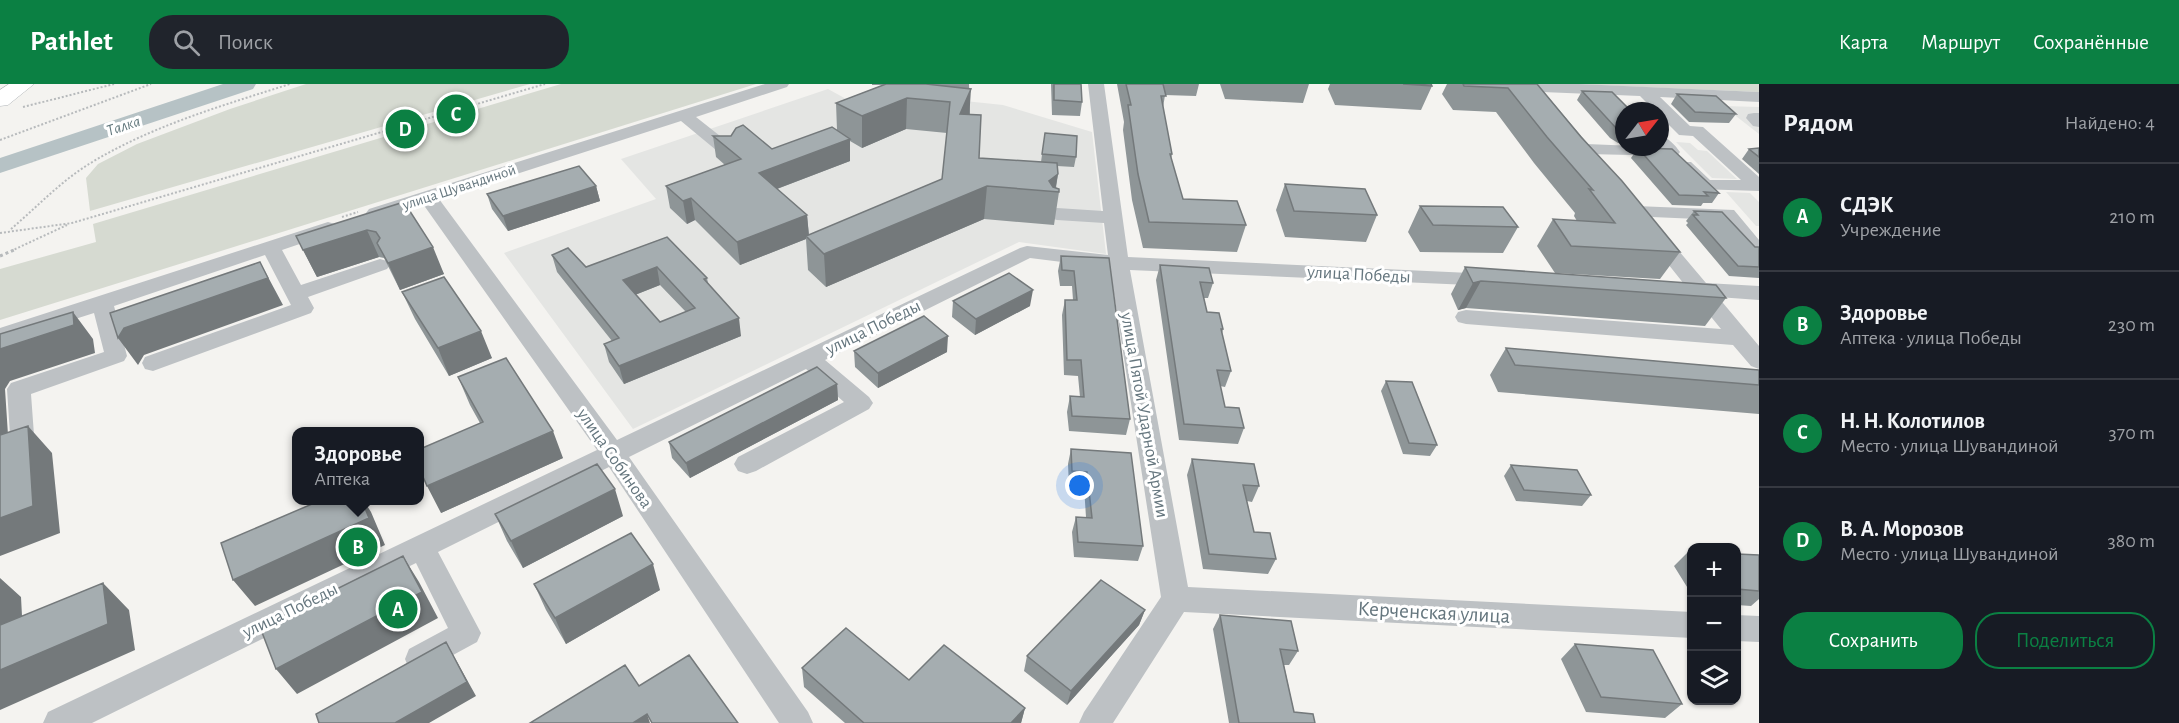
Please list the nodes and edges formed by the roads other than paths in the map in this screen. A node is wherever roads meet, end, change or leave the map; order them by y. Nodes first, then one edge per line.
1 (4, 84) edge
2 (23, 84) edge
3 (781, 84) edge
4 (1096, 84) edge
5 (1472, 84) edge
6 (0, 87) edge
7 (1534, 87) junction
8 (1646, 93) junction
9 (1759, 97) edge
10 (1655, 102) edge
11 (10, 104) edge
12 (1553, 109) edge
13 (683, 115) junction
14 (1669, 115) edge
15 (1573, 133) edge
16 (1615, 148) edge
17 (1586, 149) junction
18 (1669, 150) edge
19 (728, 151) edge
20 (1601, 167) edge
21 (1622, 194) edge
22 (428, 197) junction
23 (1636, 212) junction
24 (1057, 214) edge
25 (1113, 218) junction
26 (271, 247) junction
27 (1755, 248) edge
28 (1119, 262) junction
29 (380, 265) edge
30 (1509, 281) edge
31 (1663, 288) edge
32 (1698, 290) junction
33 (1759, 293) edge
34 (296, 294) junction
35 (102, 303) junction
36 (1466, 317) dead end
37 (0, 336) edge
38 (1747, 340) edge
39 (808, 358) junction
40 (1759, 361) edge
41 (153, 363) dead end
42 (22, 435) edge
43 (612, 452) junction
44 (747, 464) dead end
45 (421, 546) junction
46 (1176, 599) junction
47 (1687, 625) edge
48 (1741, 628) edge
49 (1759, 629) edge
50 (394, 673) edge
51 (59, 723) edge
52 (796, 723) edge
53 (1095, 723) edge

1 - 6 main road
2 - 11 main road
3 - 13 street, улица Шувандиной
4 - 25 street, улица Пятой Ударной Армии
5 - 7 street
7 - 8 street
7 - 12 street
8 - 9 street
8 - 10 street
13 - 19 street
13 - 22 street, улица Шувандиной
14 - 18 street
15 - 17 street
16 - 17 street
17 - 20 street
21 - 23 street
22 - 26 street, улица Шувандиной
22 - 43 street, улица Собинова
23 - 27 street
23 - 32 street
24 - 25 street
25 - 28 street, улица Пятой Ударной Армии
26 - 34 street
26 - 35 street, улица Шувандиной
28 - 30 street, улица Победы
28 - 39 street, улица Победы
28 - 46 street, улица Пятой Ударной Армии
29 - 34 street
31 - 32 street
32 - 33 street
32 - 38 street
34 - 41 street
35 - 37 street, улица Шувандиной
35 - 42 street
36 - 38 street
38 - 40 street
39 - 43 street, улица Победы
39 - 44 street
43 - 45 street, улица Победы
43 - 52 street, улица Собинова
45 - 50 street
45 - 51 street, улица Победы
46 - 47 street, Керченская улица
46 - 53 street
48 - 49 street

